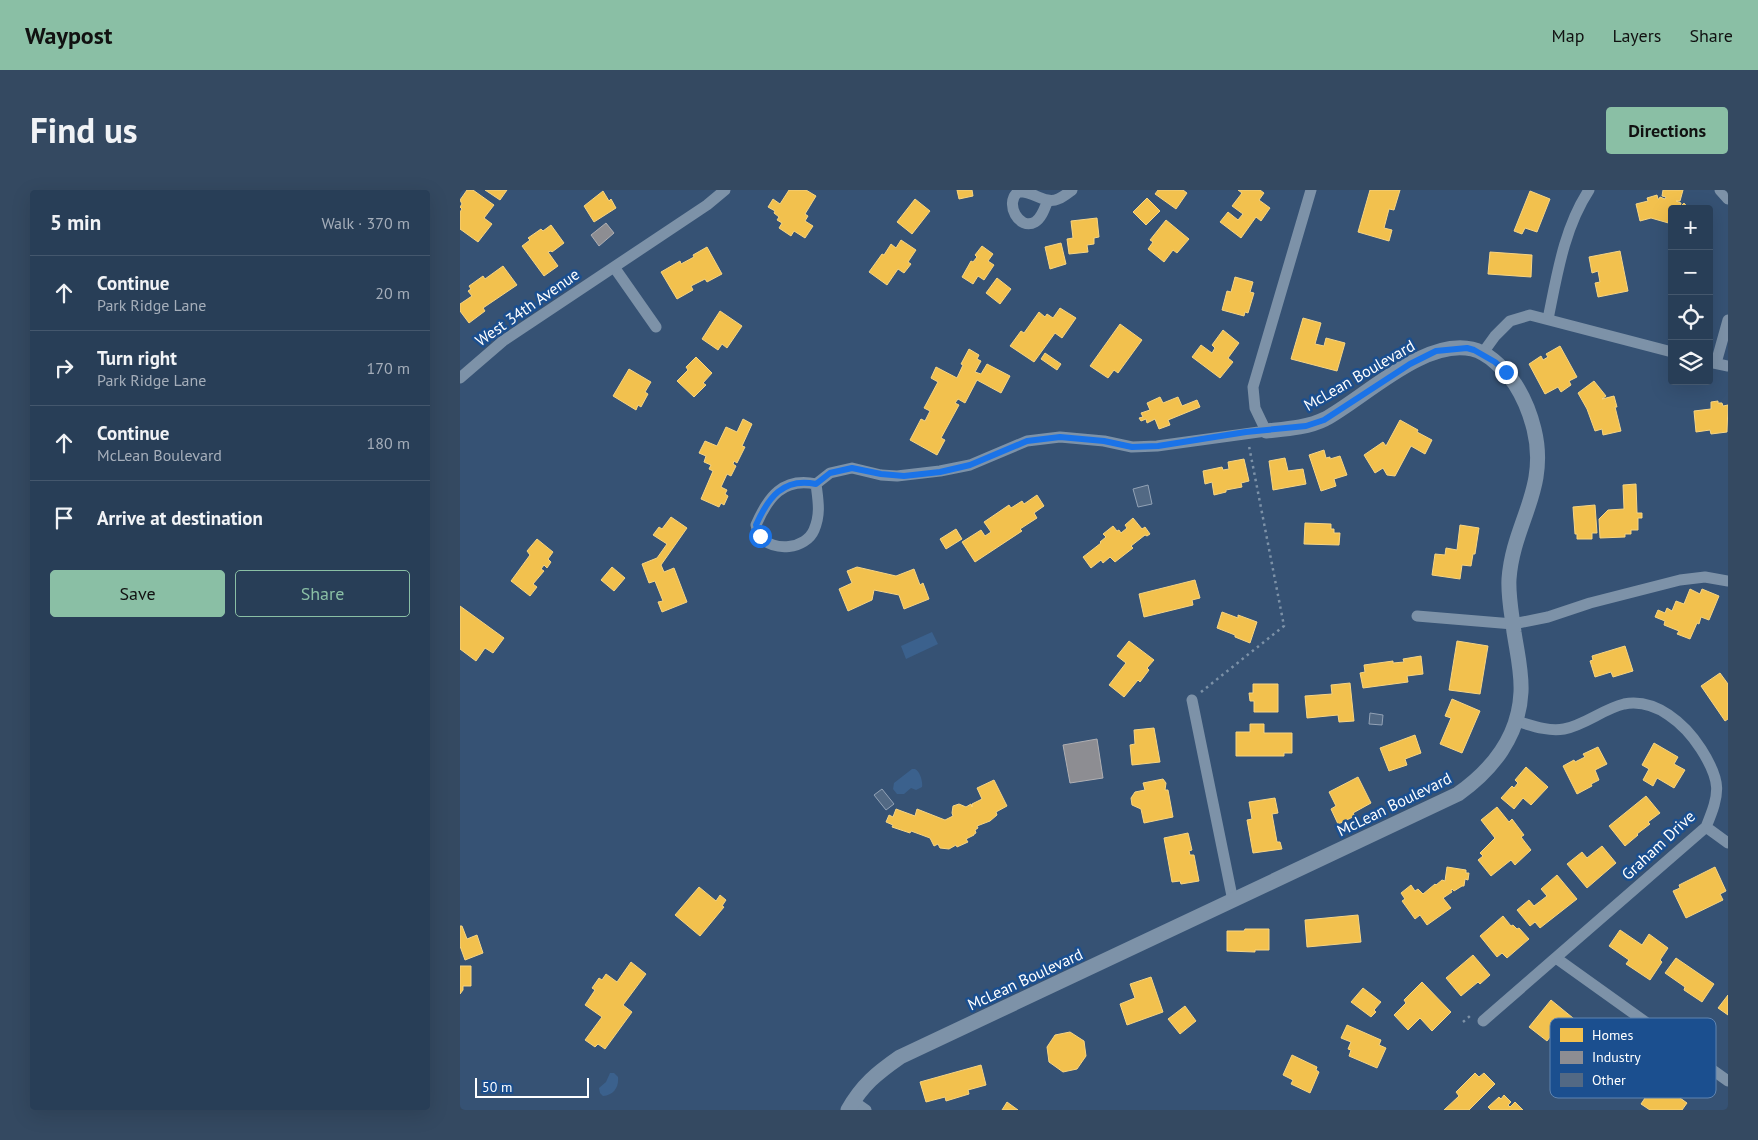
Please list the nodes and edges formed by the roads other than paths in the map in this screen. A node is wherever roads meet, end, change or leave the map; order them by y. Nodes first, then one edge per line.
1 (726, 190) edge
2 (1072, 190) edge
3 (1311, 190) edge
4 (1589, 190) edge
5 (1720, 190) edge
6 (1728, 198) edge
7 (1048, 200) dead end
8 (614, 267) junction
9 (1548, 319) junction
10 (1728, 320) edge
11 (656, 327) dead end
12 (1668, 351) edge
13 (1482, 354) junction
14 (1713, 363) edge
15 (1728, 366) edge
16 (460, 378) edge
17 (1266, 430) junction
18 (816, 484) junction
19 (1728, 581) edge
20 (1417, 616) dead end
21 (1513, 624) junction
22 (1192, 700) road end
23 (1516, 721) junction
24 (1706, 827) junction
25 (1728, 843) edge
26 (1233, 901) junction
27 (1556, 958) junction
28 (1640, 1018) edge
29 (1483, 1021) dead end
30 (1716, 1072) edge
31 (1728, 1081) edge
32 (850, 1106) edge
33 (866, 1110) edge

1 - 8 street, West 34th Avenue
2 - 7 street
3 - 17 street
4 - 9 street
5 - 6 street
8 - 11 street
8 - 16 street, West 34th Avenue
9 - 12 street
9 - 13 street
10 - 14 street
13 - 17 street, McLean Boulevard
13 - 21 street, McLean Boulevard
14 - 15 street
17 - 18 street, McLean Boulevard
18 - 18 street
19 - 21 street
20 - 21 street
21 - 23 street, McLean Boulevard
22 - 26 street
23 - 24 street, Graham Drive
23 - 26 street, McLean Boulevard
24 - 25 street
24 - 27 street, Graham Drive
26 - 32 street, McLean Boulevard
27 - 28 street
27 - 29 street, Graham Drive
30 - 31 street
32 - 33 street

